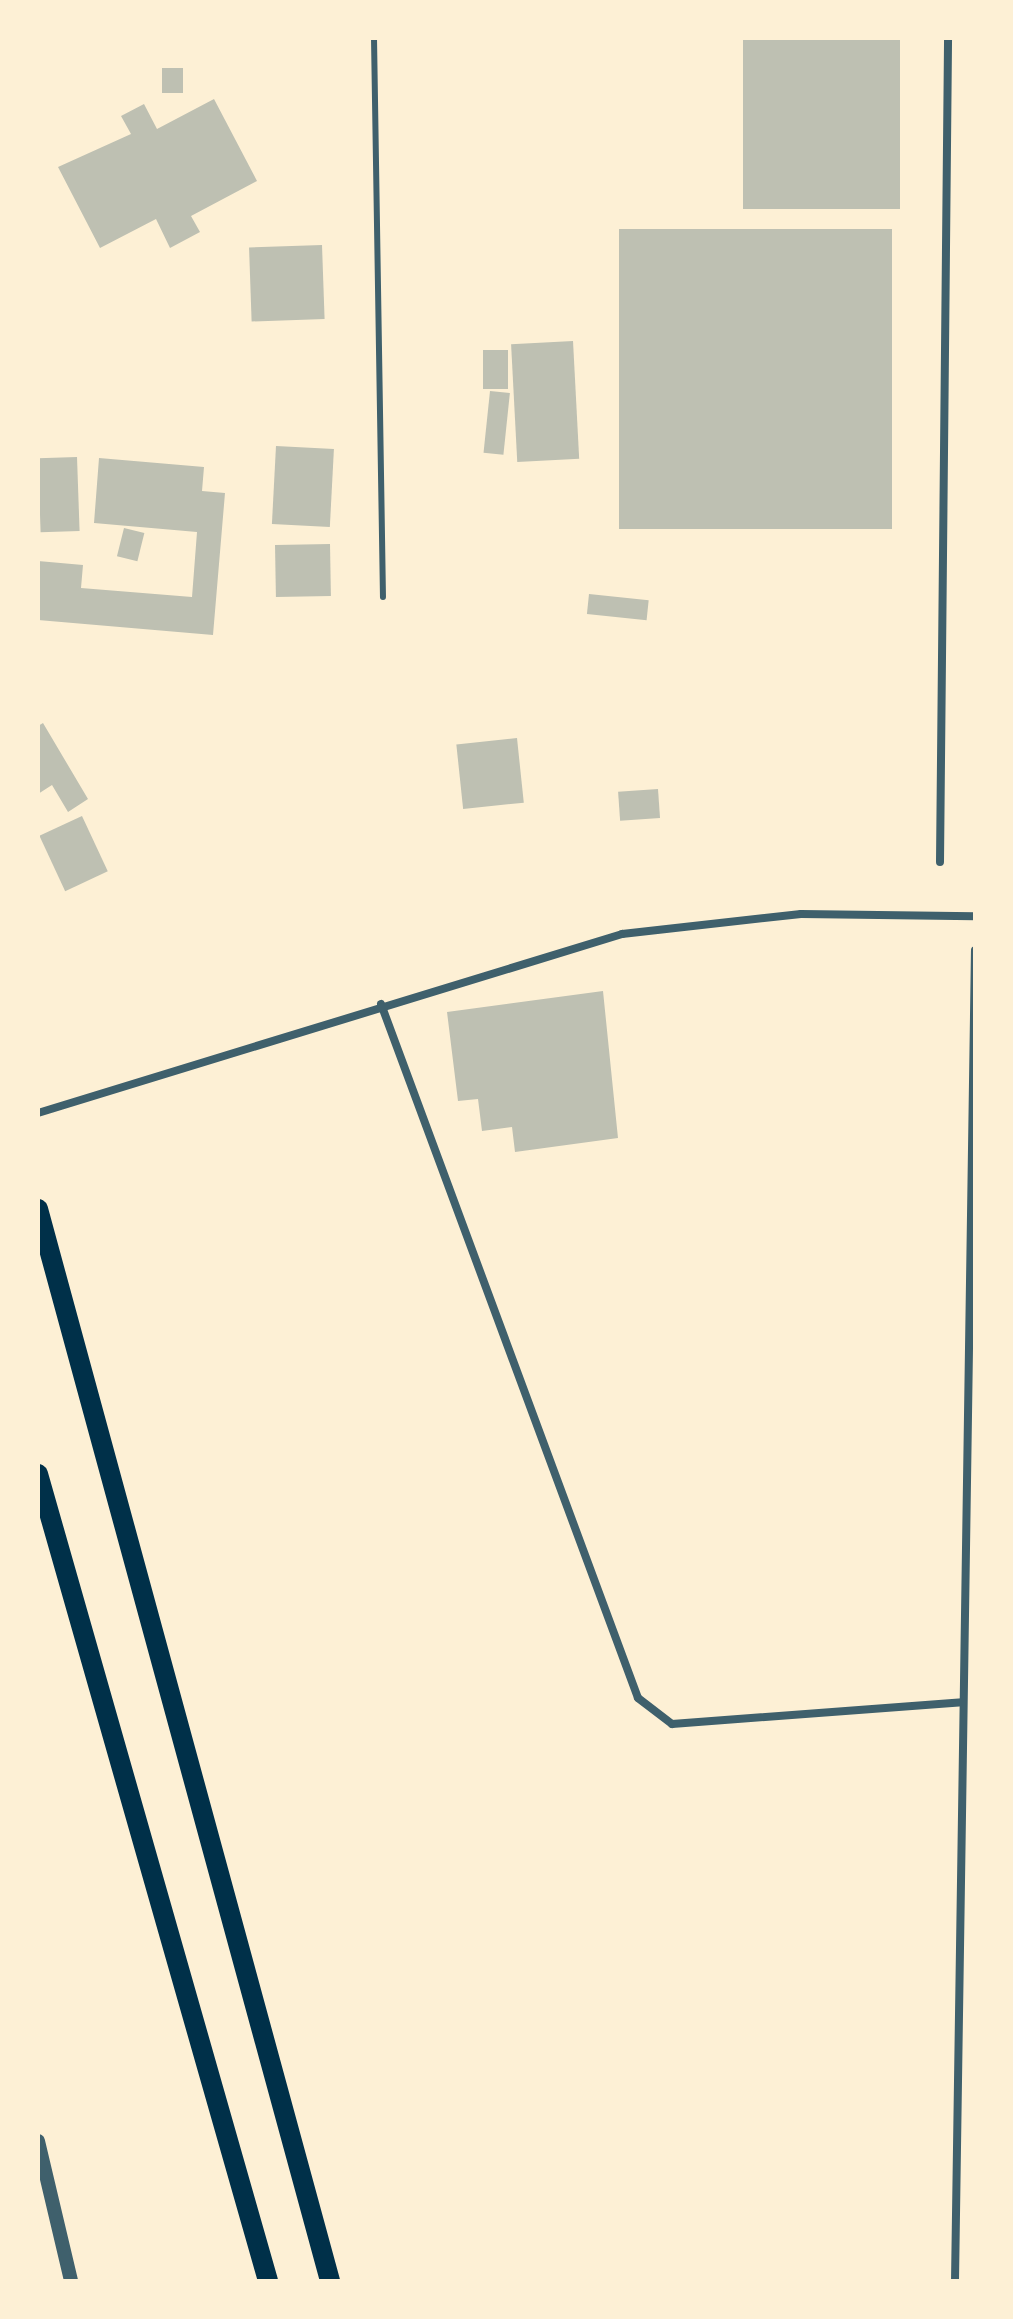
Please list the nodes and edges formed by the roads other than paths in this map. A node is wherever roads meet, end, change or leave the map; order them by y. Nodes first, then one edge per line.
1 (374, 38) edge
2 (948, 38) edge
3 (383, 597) dead end
4 (940, 862) dead end
5 (975, 916) edge
6 (975, 950) edge
7 (381, 1004) junction
8 (38, 1113) edge
9 (38, 1209) edge
10 (38, 1474) edge
11 (962, 1702) junction
12 (38, 2141) edge
13 (71, 2281) edge
14 (268, 2281) edge
15 (330, 2281) edge
16 (955, 2281) edge

1 - 3 lane
2 - 4 street
5 - 7 street
6 - 11 street
7 - 8 street
7 - 11 street
9 - 15 main road
10 - 14 main road
11 - 16 street
12 - 13 street

